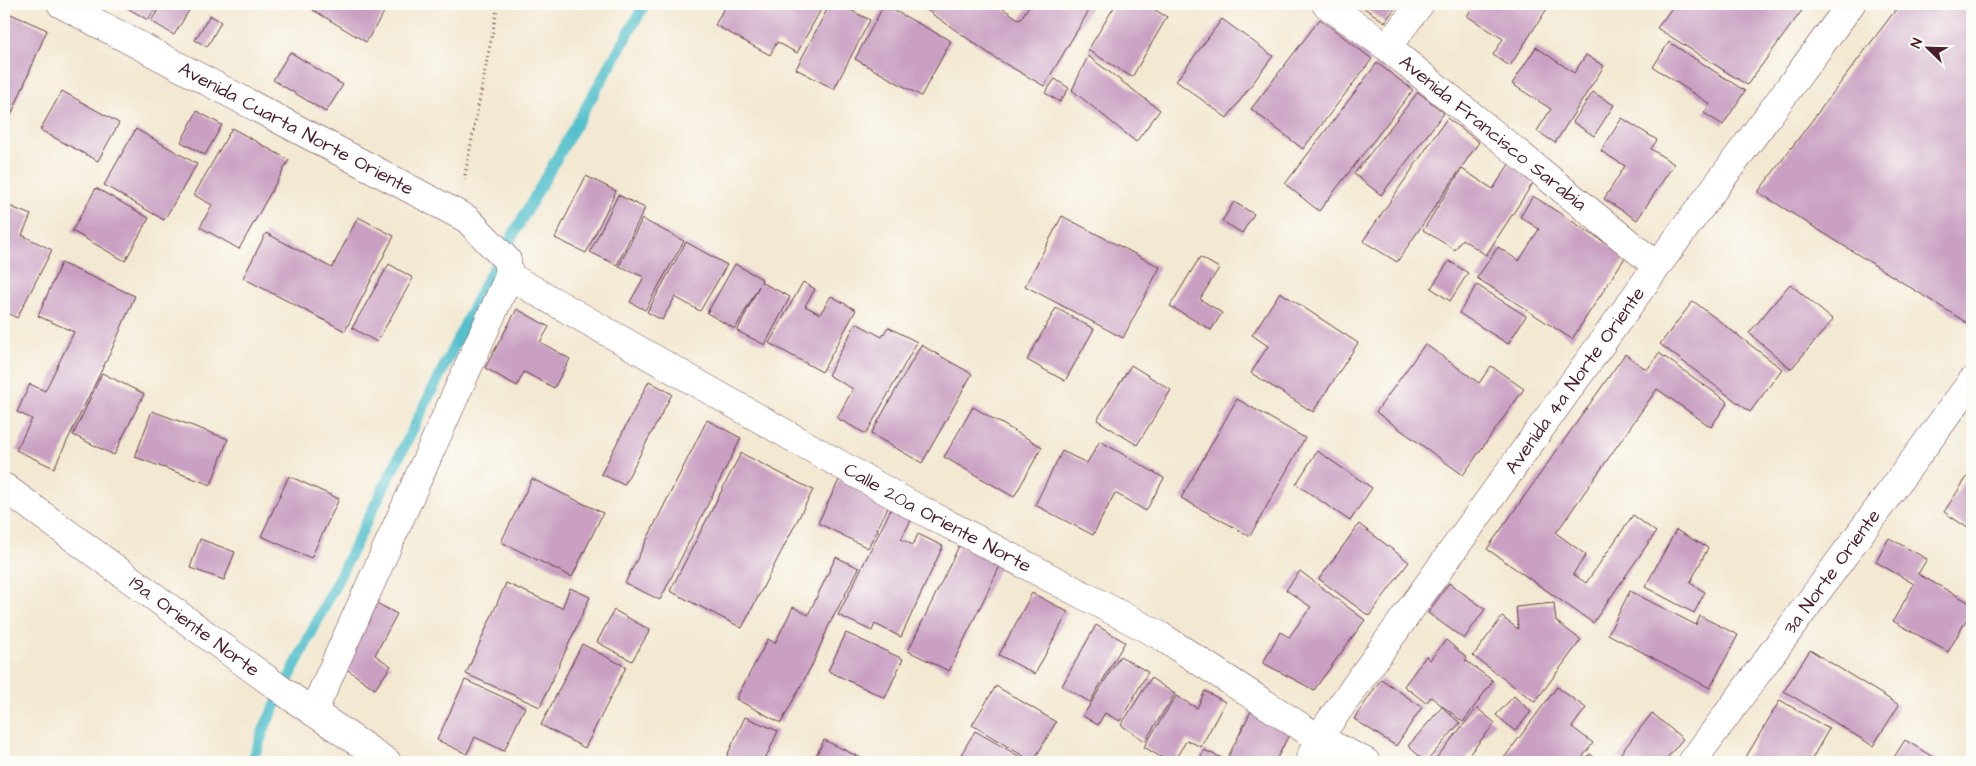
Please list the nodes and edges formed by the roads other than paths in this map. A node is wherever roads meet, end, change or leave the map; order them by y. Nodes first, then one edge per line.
1 (61, 4) edge
2 (1326, 4) edge
3 (1420, 4) edge
4 (1851, 4) edge
5 (1387, 47) junction
6 (1657, 266) junction
7 (508, 268) junction
8 (1972, 381) edge
9 (4, 487) edge
10 (304, 705) junction
11 (1313, 750) edge
12 (387, 762) edge
13 (1366, 762) edge
14 (1692, 762) edge

1 - 7 street, Avenida Cuarta Norte Oriente
2 - 5 street, Avenida Francisco Sarabia
3 - 5 street
4 - 6 street, Avenida 4a Norte Oriente
5 - 6 street, Avenida Francisco Sarabia
6 - 11 street, Avenida 4a Norte Oriente
7 - 10 street
7 - 11 street, Calle 20a Oriente Norte
8 - 14 street, 3a Norte Oriente
9 - 10 street, 19a. Oriente Norte
10 - 12 street, 19a. Oriente Norte
11 - 13 street, Calle 20a Oriente Norte

